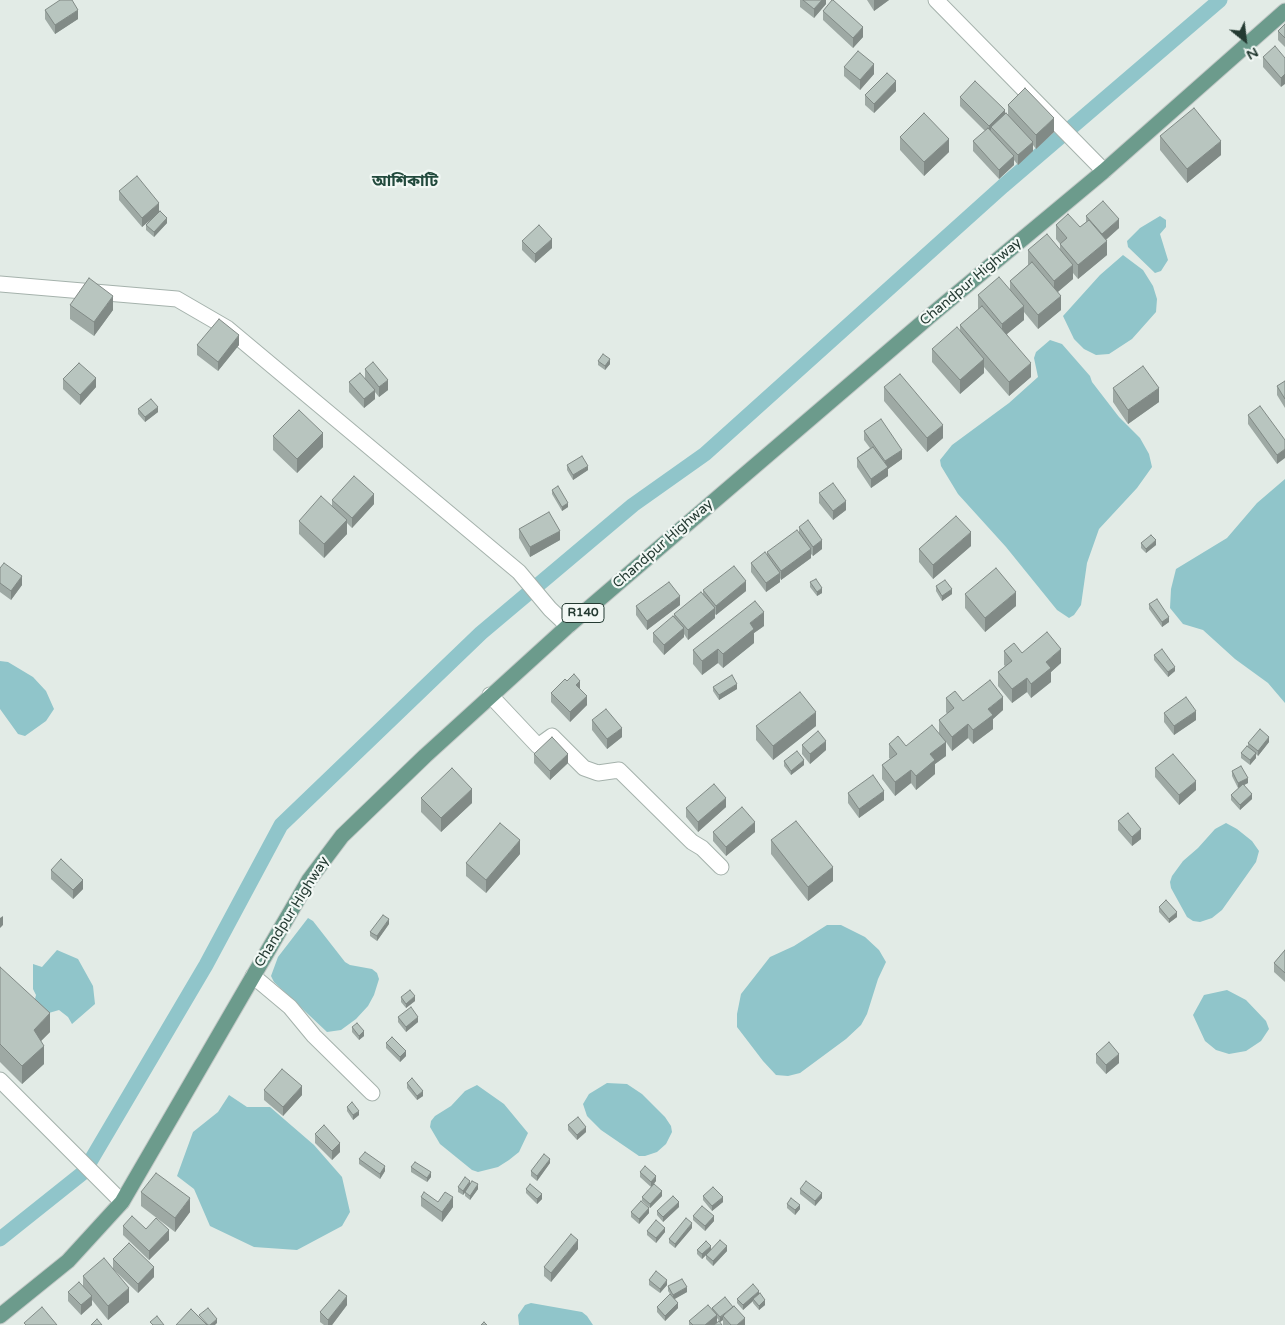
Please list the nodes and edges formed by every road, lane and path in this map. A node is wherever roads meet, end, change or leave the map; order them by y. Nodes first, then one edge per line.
1 (936, 0) edge
2 (1285, 11) edge
3 (1104, 171) junction
4 (0, 284) edge
5 (568, 626) junction
6 (490, 695) junction
7 (721, 867) dead end
8 (253, 976) junction
9 (0, 1080) edge
10 (372, 1093) dead end
11 (122, 1202) junction
12 (0, 1316) edge

1 - 3 street
2 - 3 main road, Chandpur Highway / R140
3 - 5 main road, Chandpur Highway / R140
4 - 5 street
5 - 6 main road, Chandpur Highway / R140
6 - 7 street
6 - 8 main road, Chandpur Highway / R140
8 - 10 street
8 - 11 main road, Chandpur Highway / R140
9 - 11 street
11 - 12 main road, Chandpur Highway / R140

